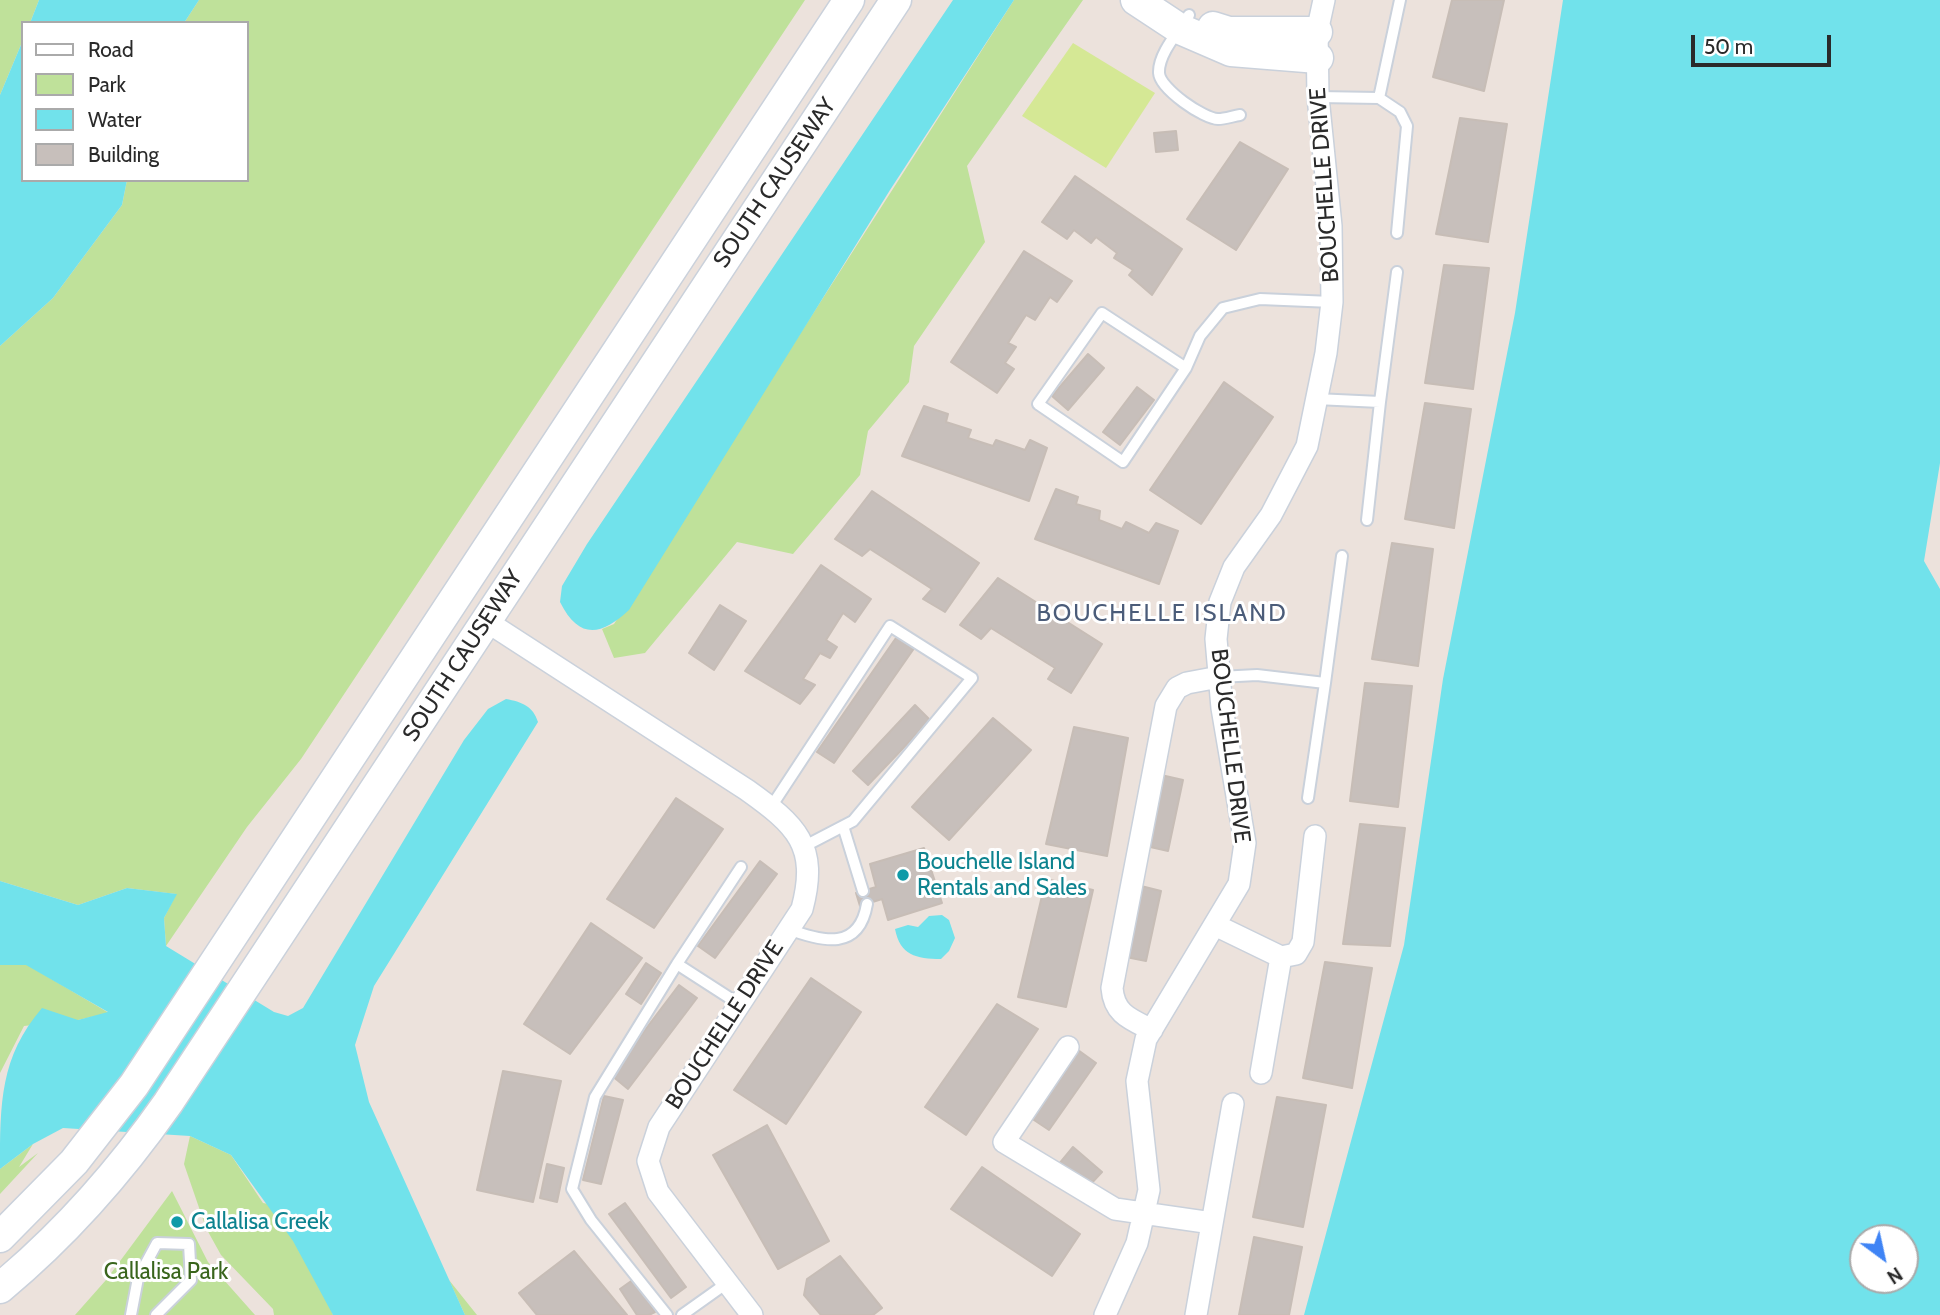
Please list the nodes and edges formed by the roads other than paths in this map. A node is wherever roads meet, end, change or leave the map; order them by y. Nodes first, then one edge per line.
1 (849, 0) edge
2 (896, 0) edge
3 (1136, 0) edge
4 (1324, 0) edge
5 (1400, 0) edge
6 (1178, 14) edge
7 (1318, 45) junction
8 (1318, 97) junction
9 (1379, 98) junction
10 (1240, 115) dead end
11 (1397, 233) dead end
12 (1397, 272) dead end
13 (1332, 302) junction
14 (1186, 368) junction
15 (589, 394) junction
16 (1317, 399) junction
17 (1380, 402) junction
18 (1367, 520) dead end
19 (1342, 556) dead end
20 (485, 621) junction
21 (1219, 677) junction
22 (1325, 683) junction
23 (373, 722) junction
24 (1308, 798) dead end
25 (771, 807) junction
26 (843, 826) junction
27 (1315, 836) dead end
28 (803, 847) junction
29 (741, 867) dead end
30 (863, 891) dead end
31 (867, 904) dead end
32 (1215, 925) junction
33 (788, 929) junction
34 (1280, 957) junction
35 (677, 964) junction
36 (739, 1004) junction
37 (1152, 1030) junction
38 (1068, 1047) dead end
39 (1261, 1073) dead end
40 (1233, 1104) dead end
41 (1143, 1214) junction
42 (1212, 1223) junction
43 (0, 1237) edge
44 (727, 1283) junction
45 (0, 1288) edge
46 (131, 1315) edge
47 (156, 1315) edge
48 (667, 1315) edge
49 (682, 1315) edge
50 (752, 1315) edge
51 (1105, 1315) edge
52 (1196, 1315) edge

1 - 15 main road, SOUTH CAUSEWAY
2 - 20 main road, SOUTH CAUSEWAY
3 - 6 main road
4 - 7 street, BOUCHELLE DRIVE
5 - 9 lane
6 - 7 main road
6 - 10 lane
7 - 8 street, BOUCHELLE DRIVE
8 - 9 lane
8 - 13 street, BOUCHELLE DRIVE
9 - 11 lane
12 - 17 lane
13 - 14 lane
13 - 16 street, BOUCHELLE DRIVE
14 - 14 lane
15 - 20 main road
15 - 23 main road, SOUTH CAUSEWAY
16 - 17 lane
16 - 21 street, BOUCHELLE DRIVE
17 - 18 lane
19 - 22 lane
20 - 23 main road
20 - 25 street, BOUCHELLE DRIVE
20 - 45 main road, SOUTH CAUSEWAY
21 - 22 lane
21 - 32 street, BOUCHELLE DRIVE
21 - 37 street
22 - 24 lane
23 - 43 main road, SOUTH CAUSEWAY
25 - 26 lane
25 - 28 street, BOUCHELLE DRIVE
26 - 28 lane
26 - 30 lane
27 - 34 street
28 - 33 street, BOUCHELLE DRIVE
29 - 35 lane
31 - 33 lane
32 - 34 street
32 - 37 street, BOUCHELLE DRIVE
33 - 36 street, BOUCHELLE DRIVE
34 - 39 street
35 - 36 lane
35 - 48 lane
36 - 44 street, BOUCHELLE DRIVE
37 - 41 street, BOUCHELLE DRIVE
38 - 41 street
40 - 42 street
41 - 42 street
41 - 51 street, BOUCHELLE DRIVE
42 - 52 street
44 - 49 lane
44 - 50 street, BOUCHELLE DRIVE
46 - 47 lane

